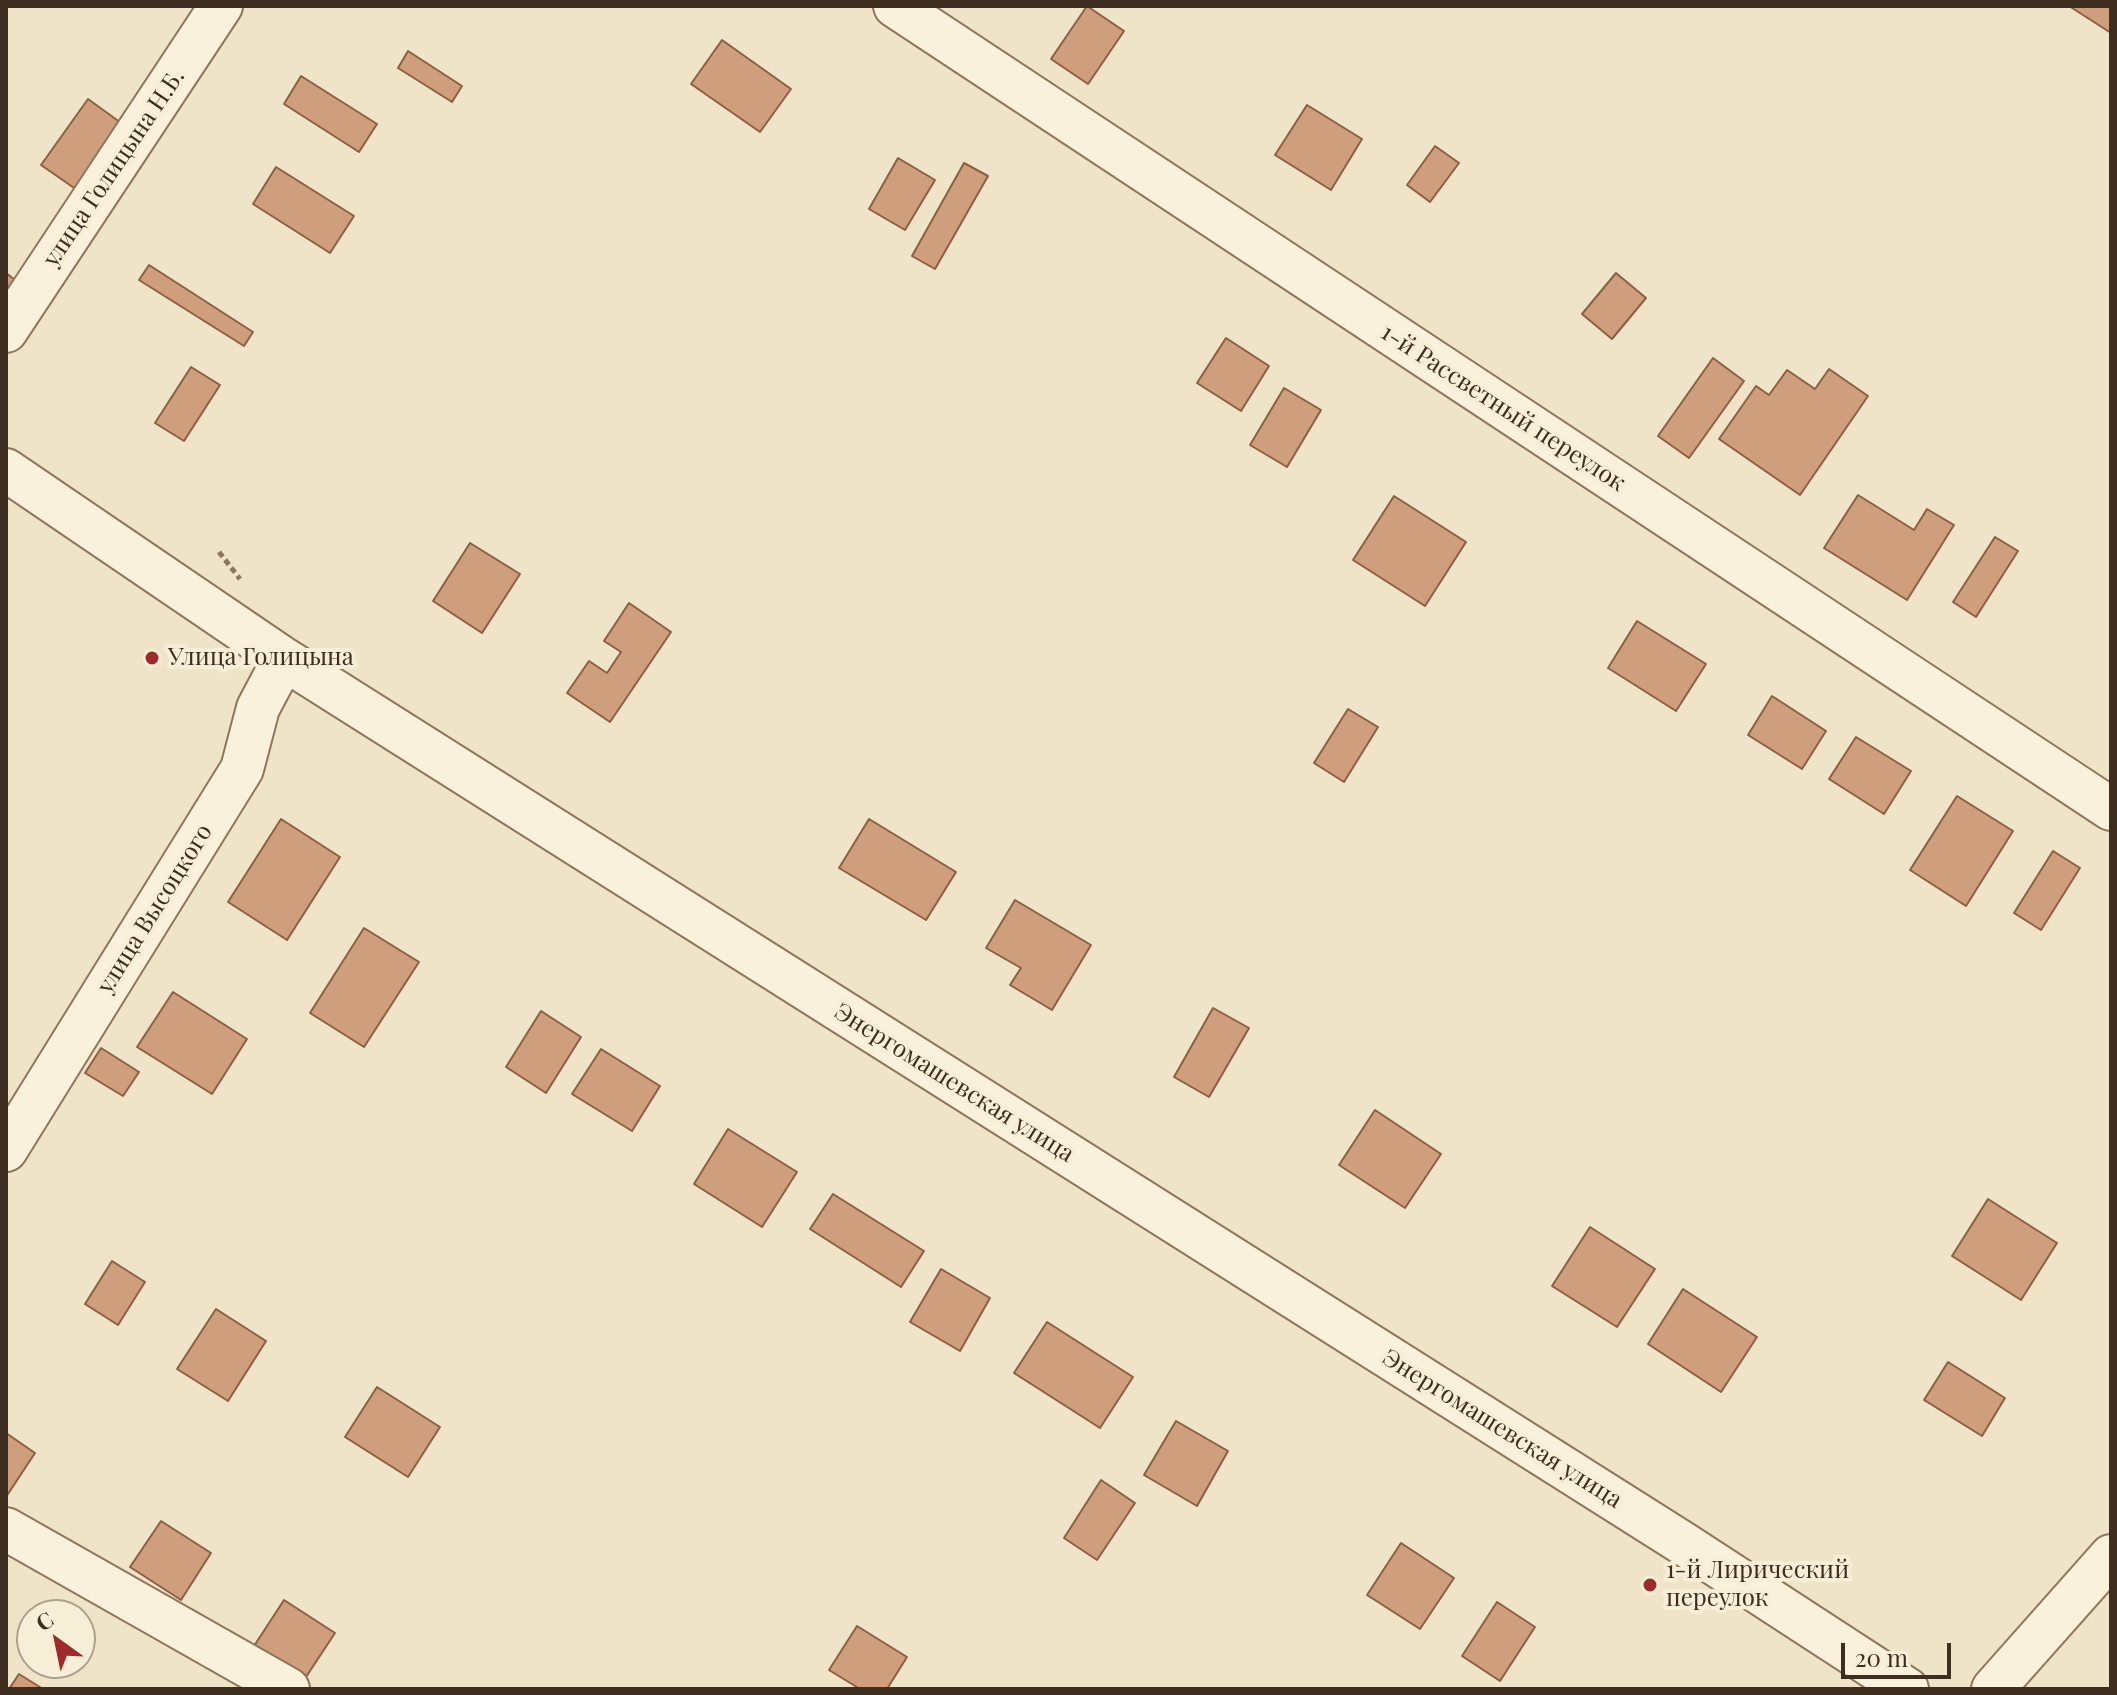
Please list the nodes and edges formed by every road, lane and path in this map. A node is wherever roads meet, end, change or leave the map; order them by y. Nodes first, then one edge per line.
1 (221, 6) edge
2 (895, 6) edge
3 (6, 331) edge
4 (6, 470) edge
5 (284, 659) junction
6 (2111, 809) edge
7 (6, 1150) edge
8 (6, 1529) edge
9 (2111, 1556) edge
10 (288, 1689) edge
11 (1907, 1689) edge
12 (1993, 1689) edge

1 - 3 street, улица Голицына Н.Б.
2 - 6 street, 1-й Рассветный переулок
4 - 5 street, Энергомашевская улица
5 - 7 street, улица Высоцкого
5 - 11 street, Энергомашевская улица
8 - 10 street
9 - 12 street

